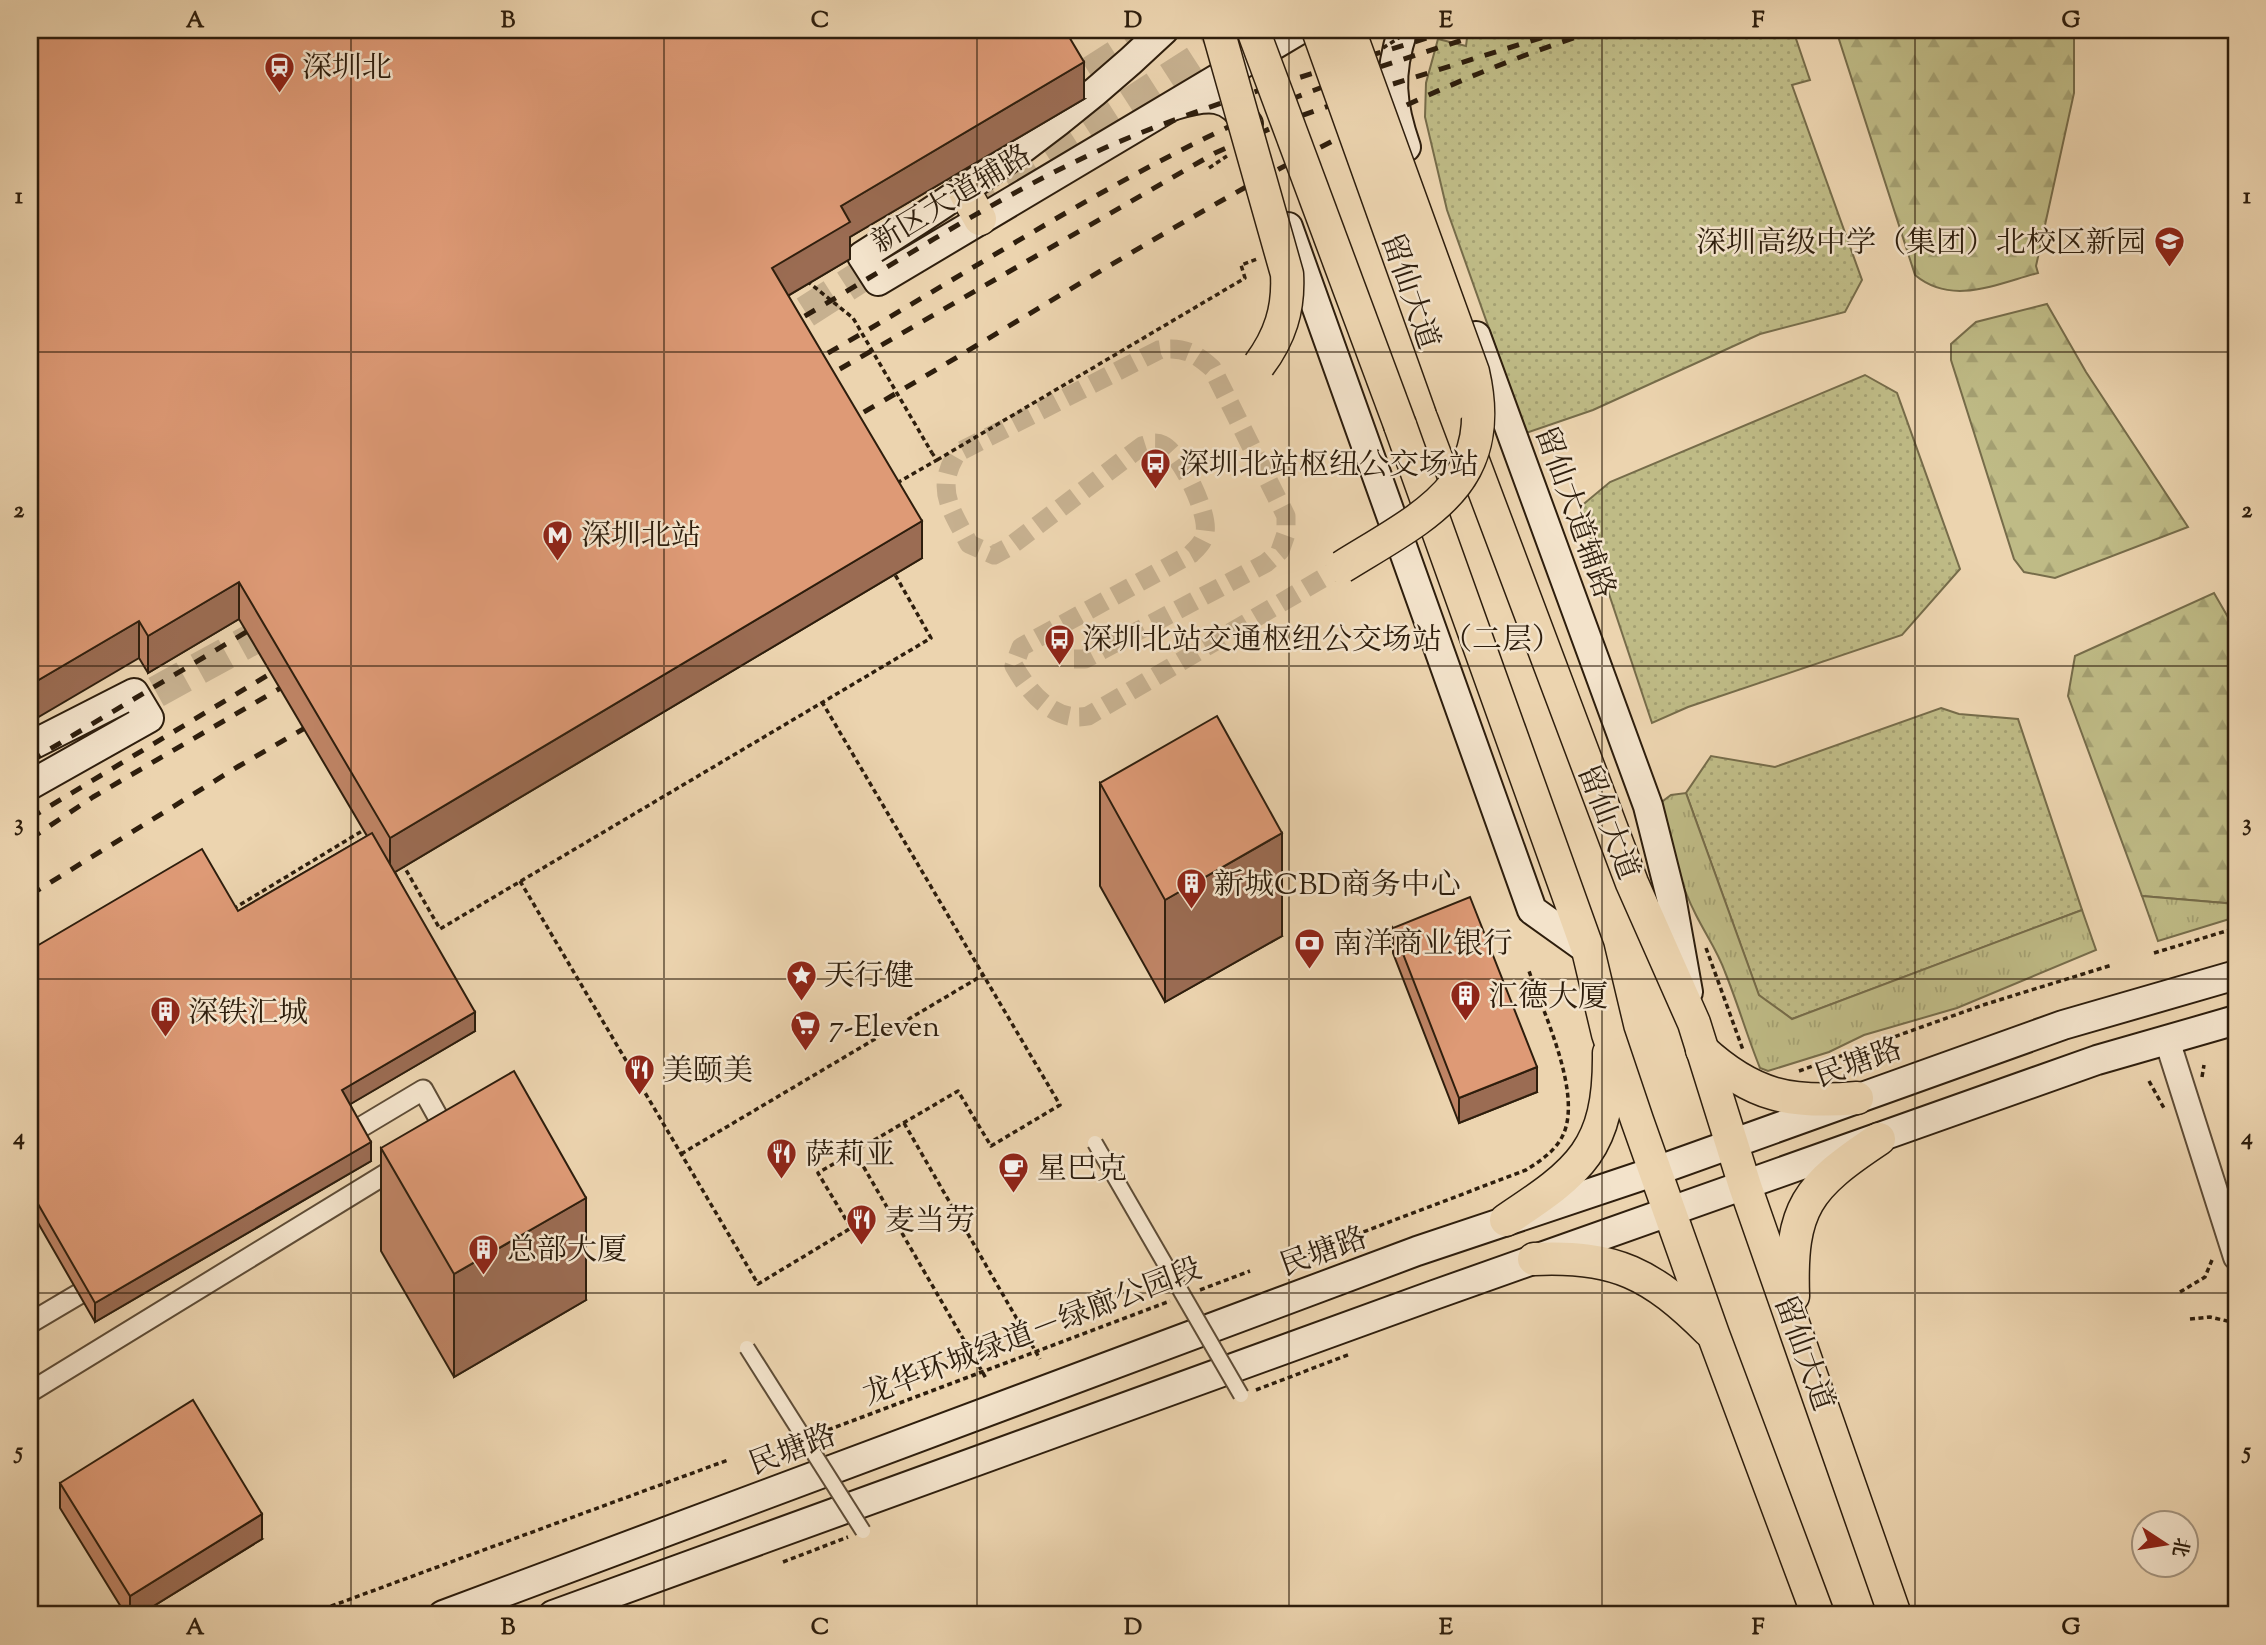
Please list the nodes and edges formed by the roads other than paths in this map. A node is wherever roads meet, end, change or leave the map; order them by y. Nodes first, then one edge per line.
1 (1164, 30) edge
2 (1218, 30) edge
3 (1253, 30) edge
4 (1299, 30) edge
5 (1318, 30) edge
6 (1349, 30) edge
7 (1403, 30) edge
8 (1175, 105) junction
9 (1259, 365) dead end
10 (1342, 567) tunnel mouth
11 (30, 746) edge
12 (30, 785) edge
13 (1588, 950) junction
14 (2236, 975) edge
15 (2236, 1020) edge
16 (1608, 1034) junction
17 (1698, 1036) junction
18 (2167, 1040) junction
19 (1857, 1098) junction
20 (1879, 1139) junction
21 (1095, 1143) dead end
22 (1731, 1143) junction
23 (327, 1147) edge
24 (1656, 1171) junction
25 (1745, 1186) junction
26 (1672, 1213) junction
27 (1506, 1220) junction
28 (1417, 1251) junction
29 (2225, 1255) edge
30 (1534, 1259) junction
31 (113, 1273) edge
32 (1434, 1295) junction
33 (30, 1323) edge
34 (1713, 1334) junction
35 (1801, 1342) junction
36 (747, 1348) dead end
37 (30, 1392) edge
38 (1241, 1395) road end
39 (863, 1531) road end
40 (443, 1615) edge
41 (553, 1615) edge
42 (1818, 1615) edge
43 (1895, 1615) edge

1 - 8 main road, 新区大道辅路
2 - 9 main road, bridge
3 - 13 main road, 留仙大道, bridge
4 - 8 main road, 新区大道辅路
5 - 17 main road, 留仙大道, bridge
6 - 10 main road, bridge
7 - 17 main road, 留仙大道辅路
8 - 13 main road
11 - 12 main road
13 - 16 main road, 留仙大道
14 - 19 main road, 民塘路
15 - 18 main road
16 - 24 main road, 留仙大道
16 - 27 main road
17 - 19 main road
17 - 22 main road, 留仙大道
18 - 20 main road
18 - 29 street
19 - 22 main road, 民塘路
20 - 25 main road
20 - 35 main road
21 - 38 street, bridge
22 - 24 main road, 民塘路
22 - 25 main road, 留仙大道
23 - 37 street
24 - 26 main road, 留仙大道
24 - 27 main road, 民塘路
25 - 26 main road
25 - 35 main road, 留仙大道
26 - 30 main road
26 - 34 main road, 留仙大道
27 - 28 main road, 民塘路
28 - 32 main road
28 - 40 main road, 民塘路
30 - 32 main road
30 - 34 main road
31 - 33 street
32 - 41 main road
34 - 42 main road, 留仙大道
35 - 43 main road, 留仙大道
36 - 39 street, bridge

